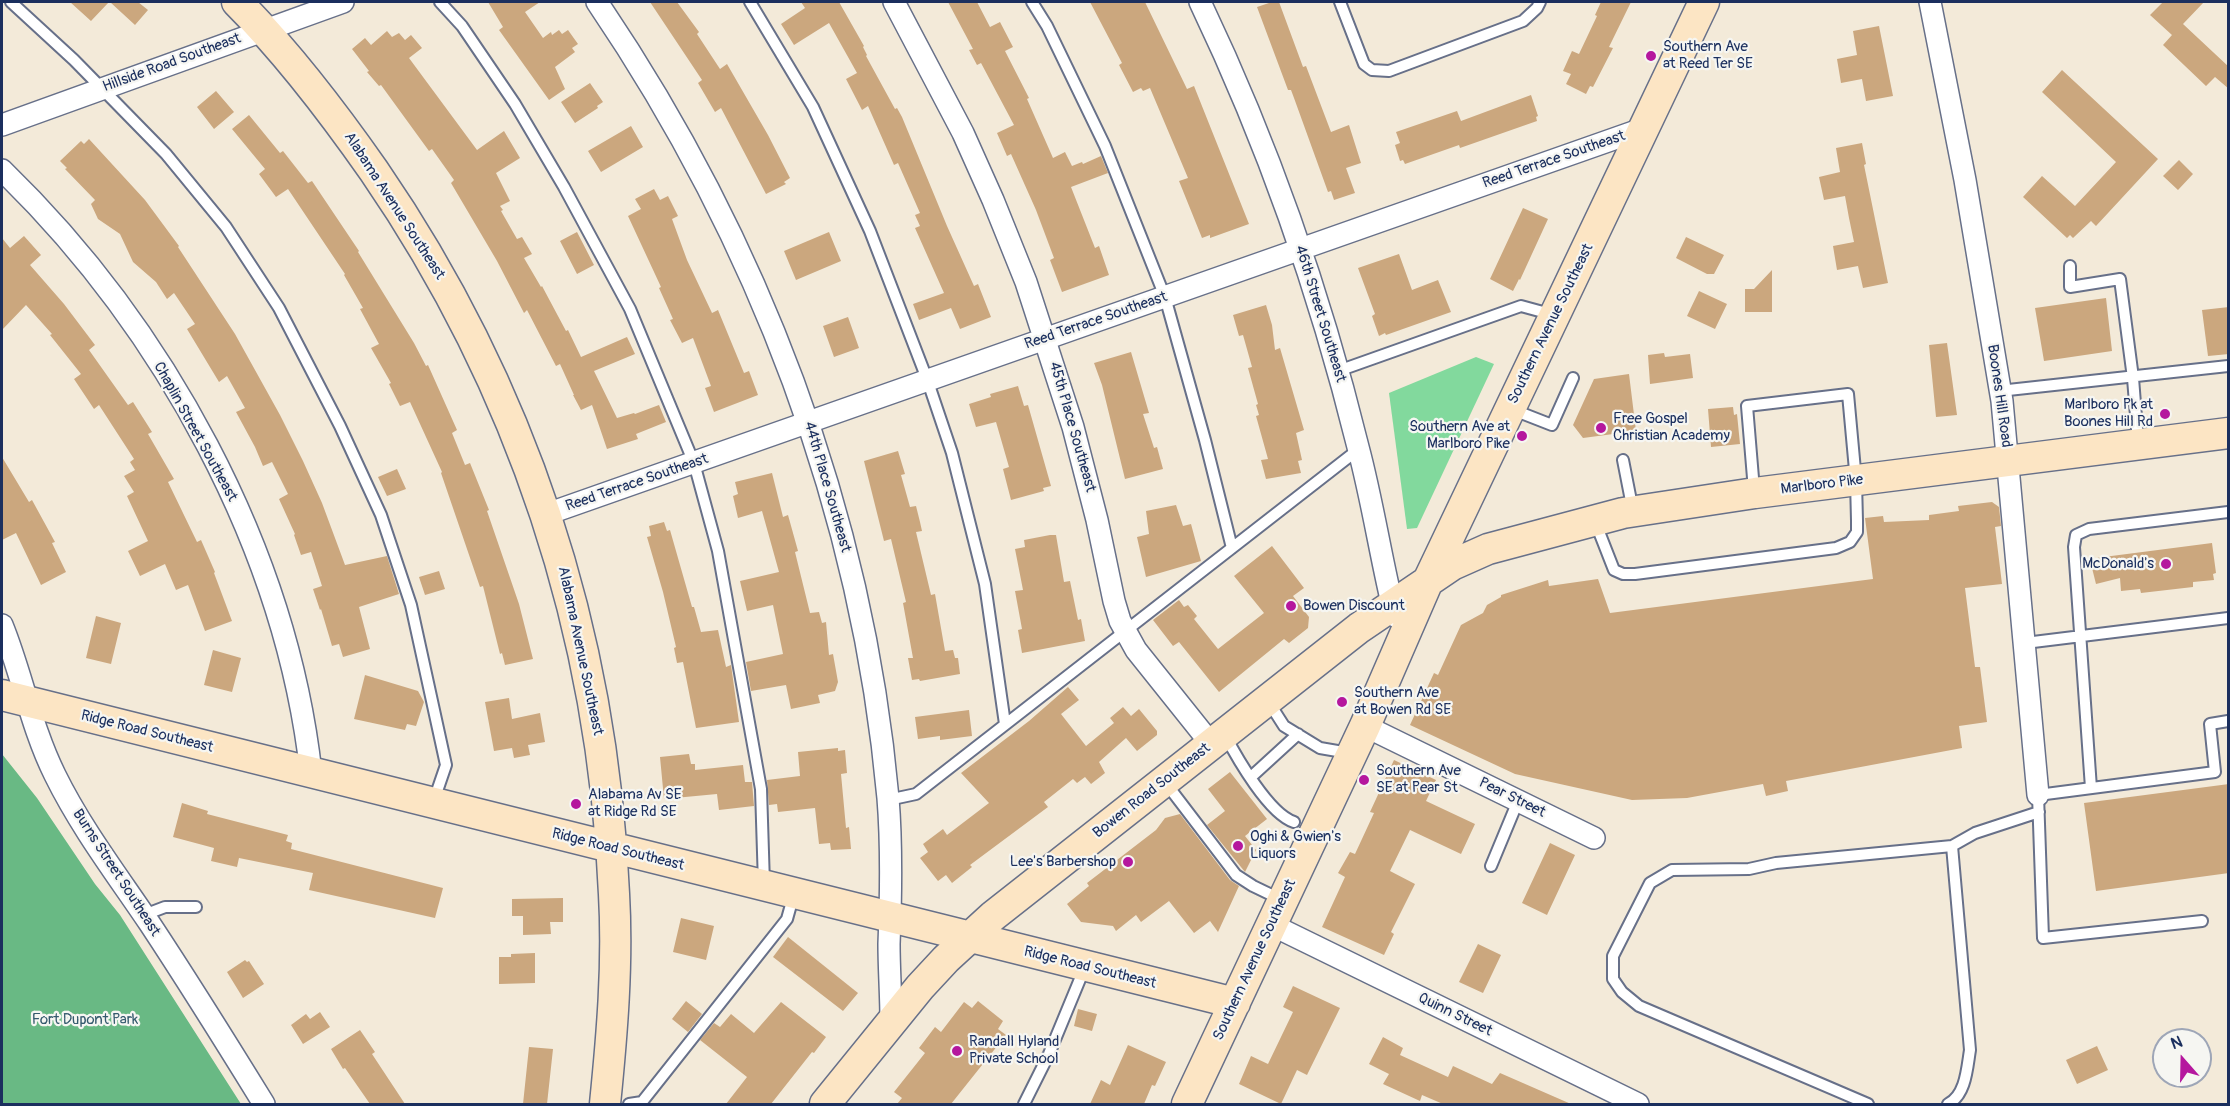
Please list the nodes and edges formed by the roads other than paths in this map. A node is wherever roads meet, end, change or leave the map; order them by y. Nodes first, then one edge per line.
1 (11, 2) edge
2 (237, 2) edge
3 (343, 2) edge
4 (441, 2) edge
5 (597, 2) edge
6 (750, 2) edge
7 (894, 2) edge
8 (1032, 2) edge
9 (1200, 2) edge
10 (1340, 2) edge
11 (1539, 2) edge
12 (1704, 2) edge
13 (1930, 2) edge
14 (264, 30) junction
15 (103, 88) junction
16 (2, 125) edge
17 (1645, 128) junction
18 (2, 170) edge
19 (1301, 249) junction
20 (2070, 266) dead end
21 (1165, 297) junction
22 (1556, 316) junction
23 (1046, 339) junction
24 (2229, 366) edge
25 (1338, 371) junction
26 (1573, 378) dead end
27 (2133, 378) junction
28 (927, 379) junction
29 (1999, 391) junction
30 (1511, 409) junction
31 (809, 422) junction
32 (2229, 433) edge
33 (2138, 444) junction
34 (1359, 448) junction
35 (1623, 460) dead end
36 (2008, 460) junction
37 (694, 463) junction
38 (1856, 481) junction
39 (1755, 493) junction
40 (1633, 512) junction
41 (2229, 512) edge
42 (547, 514) junction
43 (1595, 520) junction
44 (1232, 548) junction
45 (1428, 581) junction
46 (1392, 606) junction
47 (2229, 618) edge
48 (2, 625) edge
49 (1125, 631) junction
50 (2080, 636) junction
51 (1401, 640) junction
52 (2025, 643) junction
53 (14, 698) edge
54 (1268, 701) junction
55 (2229, 721) edge
56 (1005, 724) junction
57 (1365, 726) junction
58 (1298, 734) junction
59 (1218, 740) junction
60 (1352, 754) junction
61 (311, 773) junction
62 (1251, 777) junction
63 (1165, 782) junction
64 (2091, 788) junction
65 (888, 800) junction
66 (1518, 801) junction
67 (433, 803) junction
68 (2038, 803) junction
69 (1294, 822) dead end
70 (1594, 838) dead end
71 (1952, 846) junction
72 (611, 848) junction
73 (1491, 866) dead end
74 (765, 886) junction
75 (794, 894) junction
76 (196, 907) dead end
77 (1277, 913) junction
78 (144, 915) junction
79 (891, 918) junction
80 (2202, 921) dead end
81 (969, 938) junction
82 (1086, 967) junction
83 (1235, 1003) junction
84 (891, 1020) junction
85 (264, 1104) edge
86 (605, 1104) edge
87 (629, 1104) edge
88 (825, 1104) edge
89 (1023, 1104) edge
90 (1187, 1104) edge
91 (1638, 1104) edge
92 (1868, 1104) edge
93 (1948, 1104) edge

1 - 15 lane
2 - 14 main road, Alabama Avenue Southeast
3 - 14 street, Hillside Road Southeast
4 - 37 lane
5 - 31 street, 44th Place Southeast
6 - 28 lane
7 - 23 street, 45th Place Southeast
8 - 21 lane
9 - 19 street, 46th Street Southeast
10 - 11 lane
12 - 17 main road, Southern Avenue Southeast
13 - 29 street, Boones Hill Road
14 - 15 street, Hillside Road Southeast
14 - 42 main road, Alabama Avenue Southeast
15 - 16 street, Hillside Road Southeast
15 - 67 lane
17 - 19 street, Reed Terrace Southeast
17 - 22 main road, Southern Avenue Southeast
18 - 61 street, Chaplin Street Southeast
19 - 21 street, Reed Terrace Southeast
19 - 25 street, 46th Street Southeast
20 - 27 lane
21 - 23 street, Reed Terrace Southeast
21 - 44 lane
22 - 25 lane
22 - 30 main road, Southern Avenue Southeast
23 - 28 street, Reed Terrace Southeast
23 - 49 street, 45th Place Southeast
24 - 27 lane
25 - 34 street, 46th Street Southeast
26 - 30 lane
27 - 29 lane
27 - 33 lane
28 - 31 street, Reed Terrace Southeast
28 - 56 lane
29 - 36 street, Boones Hill Road
30 - 45 main road, Southern Avenue Southeast
31 - 37 street, Reed Terrace Southeast
31 - 65 street, 44th Place Southeast
32 - 33 main road, Marlboro Pike
33 - 36 main road, Marlboro Pike
34 - 44 lane
34 - 46 street, 46th Street Southeast
35 - 40 lane
36 - 38 main road, Marlboro Pike
36 - 52 street, Boones Hill Road
37 - 42 street, Reed Terrace Southeast
37 - 74 lane
38 - 39 main road, Marlboro Pike
38 - 39 lane
38 - 43 lane
39 - 40 main road, Marlboro Pike
40 - 43 main road, Marlboro Pike
41 - 50 lane
42 - 72 main road, Alabama Avenue Southeast
43 - 45 main road, Marlboro Pike
44 - 49 lane
45 - 46 main road, Bowen Road Southeast
45 - 51 main road, Southern Avenue Southeast
46 - 51 street, 46th Street Southeast
46 - 54 main road, Bowen Road Southeast
47 - 50 lane
48 - 53 street, Burns Street Southeast
49 - 56 lane
49 - 59 street, 45th Place Southeast
50 - 52 lane
50 - 64 lane
51 - 57 main road, Southern Avenue Southeast
52 - 68 street, Boones Hill Road
53 - 61 main road, Ridge Road Southeast
53 - 78 street, Burns Street Southeast
54 - 58 lane
54 - 59 main road, Bowen Road Southeast
55 - 64 lane
56 - 65 lane
57 - 60 main road, Southern Avenue Southeast
57 - 66 street, Pear Street
58 - 60 lane
58 - 62 lane
59 - 62 lane
59 - 63 main road, Bowen Road Southeast
60 - 77 main road, Southern Avenue Southeast
61 - 67 main road, Ridge Road Southeast
62 - 69 lane
63 - 77 lane
63 - 81 main road, Bowen Road Southeast
64 - 68 lane
65 - 79 street, 44th Place Southeast
66 - 70 street, Pear Street
66 - 73 lane
67 - 72 main road, Ridge Road Southeast
68 - 71 lane
68 - 80 lane
71 - 92 lane
71 - 93 lane
72 - 74 main road, Ridge Road Southeast
72 - 86 main road, Alabama Avenue Southeast
74 - 75 main road, Ridge Road Southeast
75 - 79 main road, Ridge Road Southeast
75 - 87 lane
76 - 78 lane
77 - 83 main road, Southern Avenue Southeast
77 - 91 street, Quinn Street
78 - 85 street, Burns Street Southeast
79 - 81 main road, Ridge Road Southeast
79 - 84 street, 44th Place Southeast
81 - 82 main road, Ridge Road Southeast
81 - 84 main road, Bowen Road Southeast
82 - 83 main road, Ridge Road Southeast
82 - 89 lane
83 - 90 main road, Southern Avenue Southeast
84 - 88 main road, Bowen Road Southeast

